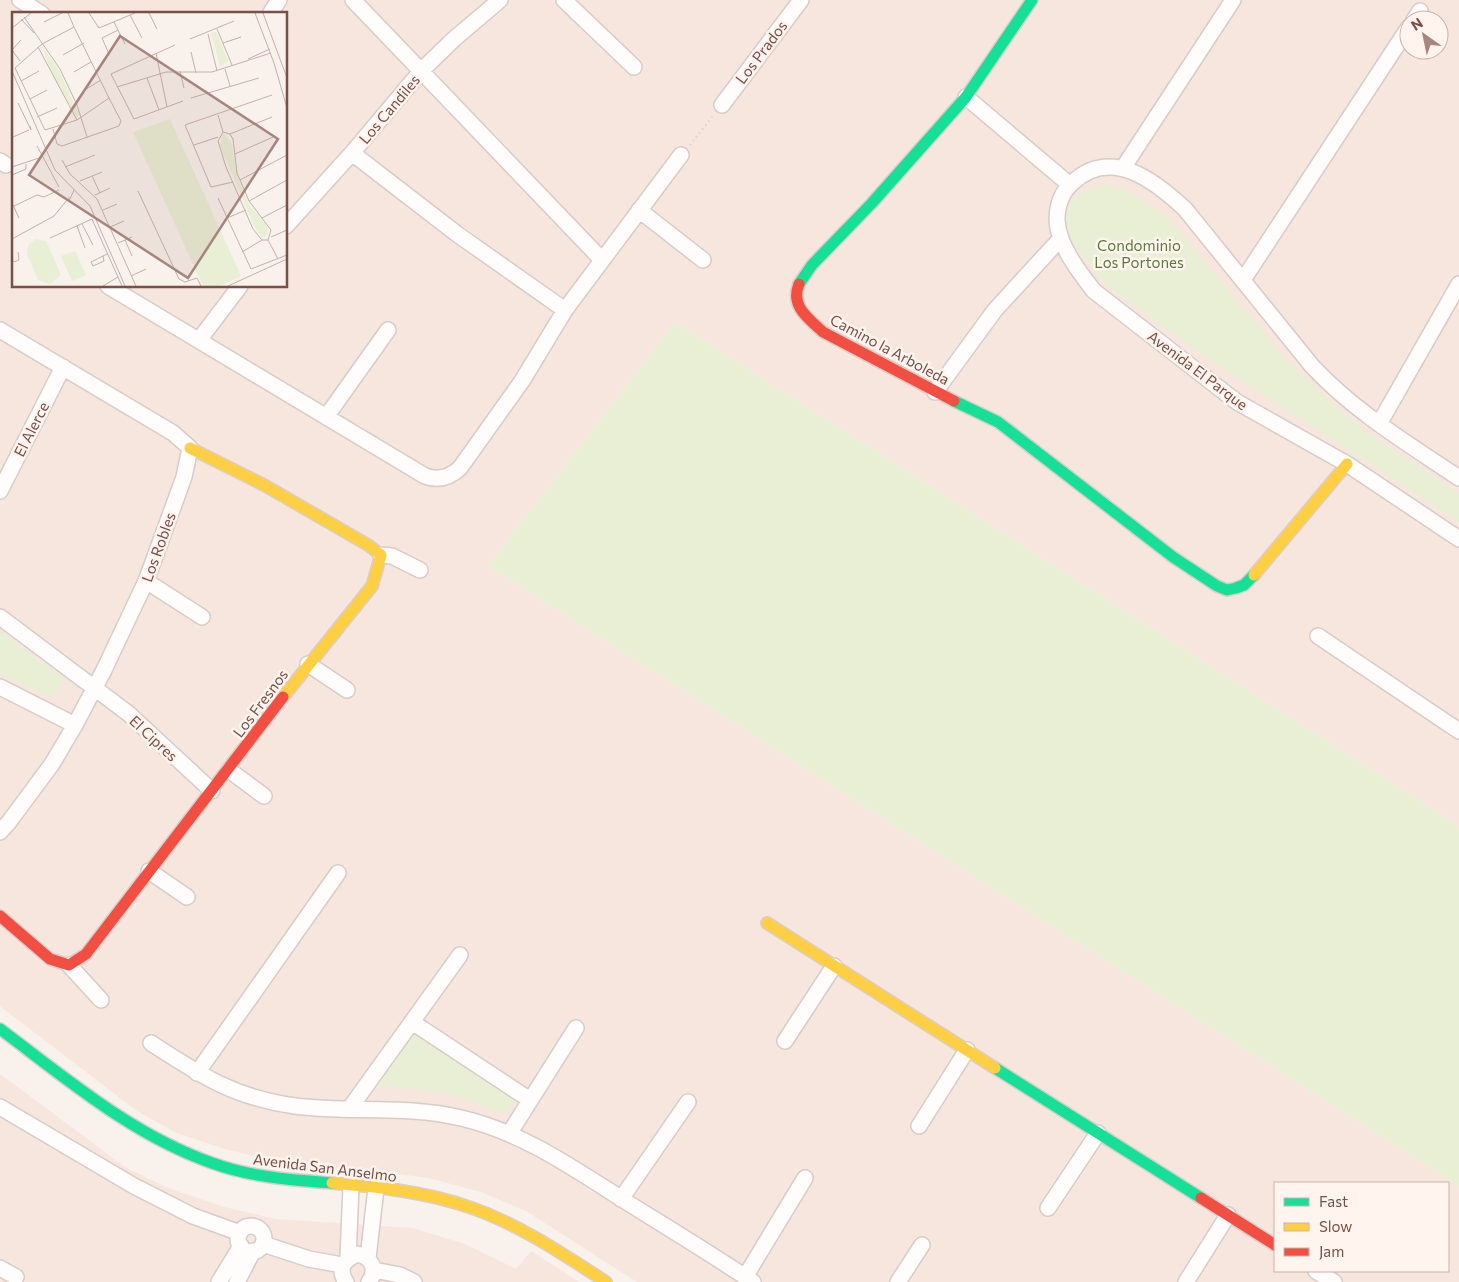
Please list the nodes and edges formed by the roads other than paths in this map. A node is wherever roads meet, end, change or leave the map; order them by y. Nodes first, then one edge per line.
1 (20, 0) edge
2 (279, 0) edge
3 (353, 0) edge
4 (500, 0) edge
5 (564, 0) edge
6 (800, 0) edge
7 (1032, 0) edge
8 (1233, 0) edge
9 (39, 12) edge
10 (271, 12) edge
11 (1399, 42) edge
12 (634, 67) dead end
13 (422, 70) junction
14 (966, 97) junction
15 (722, 105) road end
16 (352, 153) junction
17 (682, 155) road end
18 (1124, 168) junction
19 (1070, 185) junction
20 (639, 210) junction
21 (288, 224) edge
22 (1061, 238) junction
23 (602, 260) junction
24 (704, 260) dead end
25 (1243, 280) junction
26 (1459, 284) edge
27 (111, 288) edge
28 (238, 288) edge
29 (565, 310) junction
30 (0, 330) edge
31 (388, 330) dead end
32 (199, 340) junction
33 (63, 367) junction
34 (935, 392) junction
35 (326, 417) junction
36 (1379, 424) junction
37 (190, 448) junction
38 (1347, 464) junction
39 (1459, 478) edge
40 (0, 491) edge
41 (1459, 539) edge
42 (381, 555) junction
43 (420, 570) dead end
44 (146, 581) junction
45 (0, 617) edge
46 (202, 617) dead end
47 (1318, 636) dead end
48 (308, 664) junction
49 (0, 687) edge
50 (94, 688) junction
51 (347, 690) dead end
52 (75, 725) junction
53 (1458, 729) edge
54 (229, 770) junction
55 (212, 791) junction
56 (264, 796) dead end
57 (0, 832) edge
58 (149, 871) junction
59 (338, 873) dead end
60 (186, 897) dead end
61 (0, 916) edge
62 (767, 924) dead end
63 (460, 955) dead end
64 (69, 965) junction
65 (834, 966) junction
66 (101, 1000) dead end
67 (412, 1022) junction
68 (576, 1028) dead end
69 (0, 1029) edge
70 (785, 1041) dead end
71 (151, 1042) dead end
72 (967, 1050) junction
73 (197, 1073) junction
74 (530, 1100) junction
75 (688, 1102) dead end
76 (350, 1108) junction
77 (1, 1109) edge
78 (919, 1126) dead end
79 (1098, 1133) junction
80 (509, 1134) junction
81 (805, 1178) dead end
82 (351, 1186) junction
83 (376, 1188) junction
84 (621, 1198) junction
85 (1048, 1208) dead end
86 (1228, 1215) junction
87 (249, 1244) junction
88 (1274, 1244) edge
89 (922, 1245) dead end
90 (345, 1261) junction
91 (0, 1268) edge
92 (1318, 1272) edge
93 (370, 1275) edge
94 (16, 1278) dead end
95 (749, 1279) edge
96 (219, 1282) edge
97 (237, 1282) edge
98 (346, 1282) edge
99 (414, 1282) edge
100 (606, 1282) edge
101 (898, 1282) edge
102 (1186, 1282) edge
103 (1334, 1282) edge

1 - 9 street
2 - 10 street
3 - 13 street
4 - 13 street, Los Candiles
5 - 12 street
6 - 15 street, Los Prados
7 - 14 street, Camino la Arboleda
8 - 18 street
11 - 25 street
13 - 16 street, Los Candiles
13 - 23 street
14 - 19 street
14 - 34 street, Camino la Arboleda
16 - 21 street, Los Candiles
16 - 29 street
17 - 20 street
18 - 19 street, Avenida El Parque
18 - 25 street, Avenida El Parque
19 - 22 street, Avenida El Parque
20 - 23 street
20 - 24 street
22 - 34 street
22 - 38 street, Avenida El Parque
23 - 29 street
25 - 36 street, Avenida El Parque
26 - 36 street
27 - 32 street
28 - 32 street
29 - 35 street
30 - 33 street
31 - 35 street
32 - 35 street
33 - 37 street
33 - 40 street, El Alerce
34 - 38 street, Camino la Arboleda
36 - 39 street, Avenida El Parque
37 - 42 street
37 - 44 street, Los Robles
38 - 41 street, Avenida El Parque
42 - 43 street
42 - 48 street, Los Fresnos
44 - 46 street
44 - 50 street, Los Robles
45 - 50 street, El Cipres
47 - 53 street
48 - 51 street
48 - 54 street, Los Fresnos
49 - 52 street
50 - 52 street, Los Robles
50 - 55 street, El Cipres
52 - 57 street, Los Robles
54 - 55 street, Los Fresnos
54 - 56 street
55 - 58 street, Los Fresnos
58 - 60 street
58 - 64 street, Los Fresnos
59 - 73 street
61 - 64 street
62 - 65 street
63 - 67 street
64 - 66 street
65 - 70 street
65 - 72 street
67 - 74 street
67 - 76 street
68 - 74 street
69 - 82 street, Avenida San Anselmo
71 - 73 street
72 - 78 street
72 - 79 street
73 - 76 street
74 - 80 street
75 - 84 street
76 - 80 street
77 - 87 street
79 - 85 street
79 - 86 street
80 - 84 street
81 - 95 street
82 - 83 street, Avenida San Anselmo
82 - 90 street
83 - 93 street
83 - 100 street, Avenida San Anselmo
84 - 95 street
86 - 88 street
86 - 102 street
87 - 90 street
87 - 96 street
87 - 97 street
89 - 101 street
90 - 93 street
90 - 98 street
91 - 94 street
92 - 103 street
93 - 99 street

